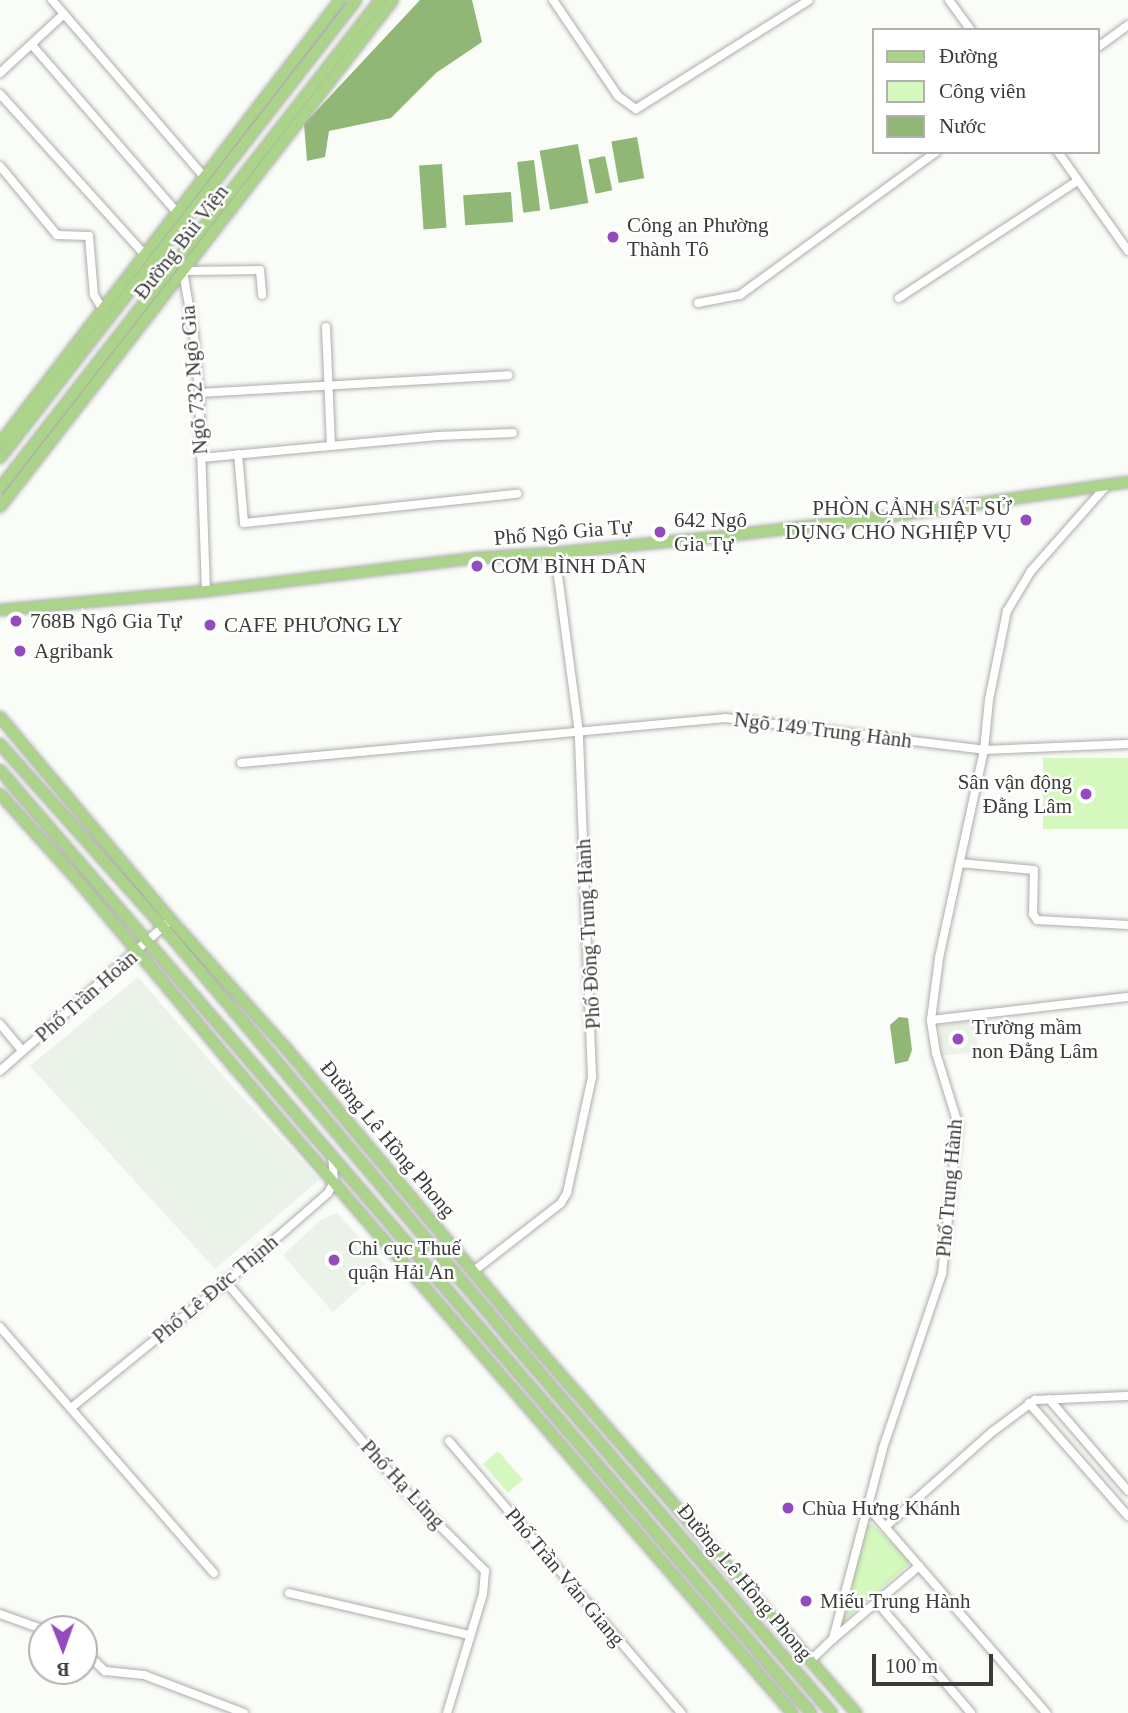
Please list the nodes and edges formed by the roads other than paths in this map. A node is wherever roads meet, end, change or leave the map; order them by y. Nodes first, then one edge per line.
1 (52, 0) edge
2 (340, 0) edge
3 (356, 0) edge
4 (380, 0) edge
5 (393, 0) edge
6 (553, 0) edge
7 (809, 0) edge
8 (949, 0) edge
9 (64, 14) junction
10 (1128, 26) edge
11 (970, 28) edge
12 (32, 45) junction
13 (1100, 46) edge
14 (0, 73) edge
15 (0, 94) edge
16 (933, 154) edge
17 (1059, 154) edge
18 (0, 166) edge
19 (204, 177) junction
20 (1077, 181) junction
21 (176, 211) junction
22 (1128, 251) edge
23 (144, 254) junction
24 (183, 271) junction
25 (261, 295) dead end
26 (899, 298) dead end
27 (698, 303) dead end
28 (103, 310) junction
29 (326, 327) dead end
30 (508, 375) dead end
31 (329, 384) junction
32 (199, 393) junction
33 (513, 433) dead end
34 (0, 443) edge
35 (331, 446) junction
36 (238, 454) junction
37 (0, 458) edge
38 (201, 458) junction
39 (1128, 482) edge
40 (1107, 485) junction
41 (0, 488) edge
42 (517, 494) dead end
43 (0, 507) edge
44 (555, 553) junction
45 (206, 591) junction
46 (0, 610) edge
47 (0, 717) edge
48 (579, 733) junction
49 (0, 744) edge
50 (1128, 744) edge
51 (984, 750) junction
52 (241, 763) dead end
53 (0, 770) edge
54 (0, 794) edge
55 (960, 863) junction
56 (167, 923) junction
57 (1128, 925) edge
58 (148, 940) junction
59 (137, 951) junction
60 (1128, 997) edge
61 (931, 1020) junction
62 (0, 1024) edge
63 (23, 1051) junction
64 (0, 1071) edge
65 (331, 1156) junction
66 (334, 1182) junction
67 (475, 1270) junction
68 (226, 1282) junction
69 (0, 1327) edge
70 (542, 1353) junction
71 (529, 1361) junction
72 (518, 1370) junction
73 (505, 1380) junction
74 (1128, 1396) edge
75 (1049, 1399) junction
76 (1030, 1403) junction
77 (71, 1408) junction
78 (449, 1441) dead end
79 (1128, 1491) edge
80 (867, 1506) junction
81 (1128, 1516) edge
82 (885, 1527) junction
83 (919, 1566) junction
84 (214, 1573) dead end
85 (745, 1587) junction
86 (289, 1593) dead end
87 (733, 1598) junction
88 (876, 1601) junction
89 (720, 1607) junction
90 (0, 1614) edge
91 (709, 1617) junction
92 (28, 1624) edge
93 (470, 1635) junction
94 (833, 1639) junction
95 (811, 1660) junction
96 (98, 1664) edge
97 (244, 1713) edge
98 (447, 1713) edge
99 (681, 1713) edge
100 (792, 1713) edge
101 (811, 1713) edge
102 (832, 1713) edge
103 (856, 1713) edge
104 (971, 1713) edge
105 (1046, 1713) edge

1 - 9 street
2 - 19 main road, Đường Bùi Viện
3 - 37 main road, Đường Bùi Viện
4 - 41 main road, Đường Bùi Viện
5 - 24 main road, Đường Bùi Viện
6 - 7 street
8 - 11 street
9 - 12 street
9 - 19 street
10 - 13 street
12 - 14 street
12 - 21 street
15 - 23 street
16 - 27 street
17 - 20 street
18 - 28 street
19 - 21 main road, Đường Bùi Viện
20 - 22 street
20 - 26 street
21 - 23 main road, Đường Bùi Viện
23 - 28 main road, Đường Bùi Viện
24 - 25 street
24 - 32 street, Ngõ 732 Ngô Gia
24 - 43 main road, Đường Bùi Viện
28 - 34 main road, Đường Bùi Viện
29 - 31 street
30 - 31 street
31 - 32 street
31 - 35 street
32 - 38 street, Ngõ 732 Ngô Gia
33 - 35 street
35 - 36 street
36 - 38 street
36 - 42 street
38 - 45 street, Ngõ 732 Ngô Gia
39 - 40 main road, Phố Ngô Gia Tự
40 - 44 main road, Phố Ngô Gia Tự
40 - 51 street, Phố Trung Hành
44 - 45 main road, Phố Ngô Gia Tự
44 - 48 street, Phố Đông Trung Hành
45 - 46 main road, Phố Ngô Gia Tự
47 - 56 main road, Đường Lê Hồng Phong
48 - 51 street, Ngõ 149 Trung Hành
48 - 52 street, Ngõ 149 Trung Hành
48 - 67 street, Phố Đông Trung Hành
49 - 56 main road, Đường Lê Hồng Phong
50 - 51 street, Ngõ 149 Trung Hành
51 - 55 street, Phố Trung Hành
53 - 58 main road, Đường Lê Hồng Phong
54 - 59 main road
55 - 57 street
55 - 61 street, Phố Trung Hành
56 - 58 street, Phố Trần Hoàn
56 - 67 main road, Đường Lê Hồng Phong
56 - 71 main road, Đường Lê Hồng Phong
58 - 59 street, Phố Trần Hoàn
58 - 65 main road, Đường Lê Hồng Phong
59 - 63 street, Phố Trần Hoàn
59 - 66 main road
60 - 61 street
61 - 80 street, Phố Trung Hành
62 - 63 street
63 - 64 street, Phố Trần Hoàn
65 - 66 street
65 - 72 main road, Đường Lê Hồng Phong
66 - 68 street, Phố Lê Đức Thịnh
66 - 73 main road
67 - 70 main road, Đường Lê Hồng Phong
68 - 77 street, Phố Lê Đức Thịnh
68 - 93 street, Phố Hạ Lũng
69 - 77 street
70 - 71 main road
70 - 85 main road, Đường Lê Hồng Phong
71 - 72 main road
71 - 87 main road, Đường Lê Hồng Phong
72 - 73 main road
72 - 89 main road, Đường Lê Hồng Phong
73 - 91 main road
74 - 75 street
75 - 76 street
75 - 79 street
76 - 81 street
76 - 82 street
77 - 84 street
78 - 99 street, Phố Trần Văn Giang
80 - 82 street
80 - 94 street, Phố Trung Hành
82 - 83 street
83 - 88 street
83 - 105 street
85 - 87 main road
85 - 95 main road, Đường Lê Hồng Phong
86 - 93 street
87 - 102 main road, Đường Lê Hồng Phong
88 - 94 street
88 - 104 street
89 - 91 main road
89 - 101 main road, Đường Lê Hồng Phong
90 - 92 street
91 - 100 main road
93 - 98 street, Phố Hạ Lũng
94 - 95 street
95 - 103 main road, Đường Lê Hồng Phong
96 - 97 street

